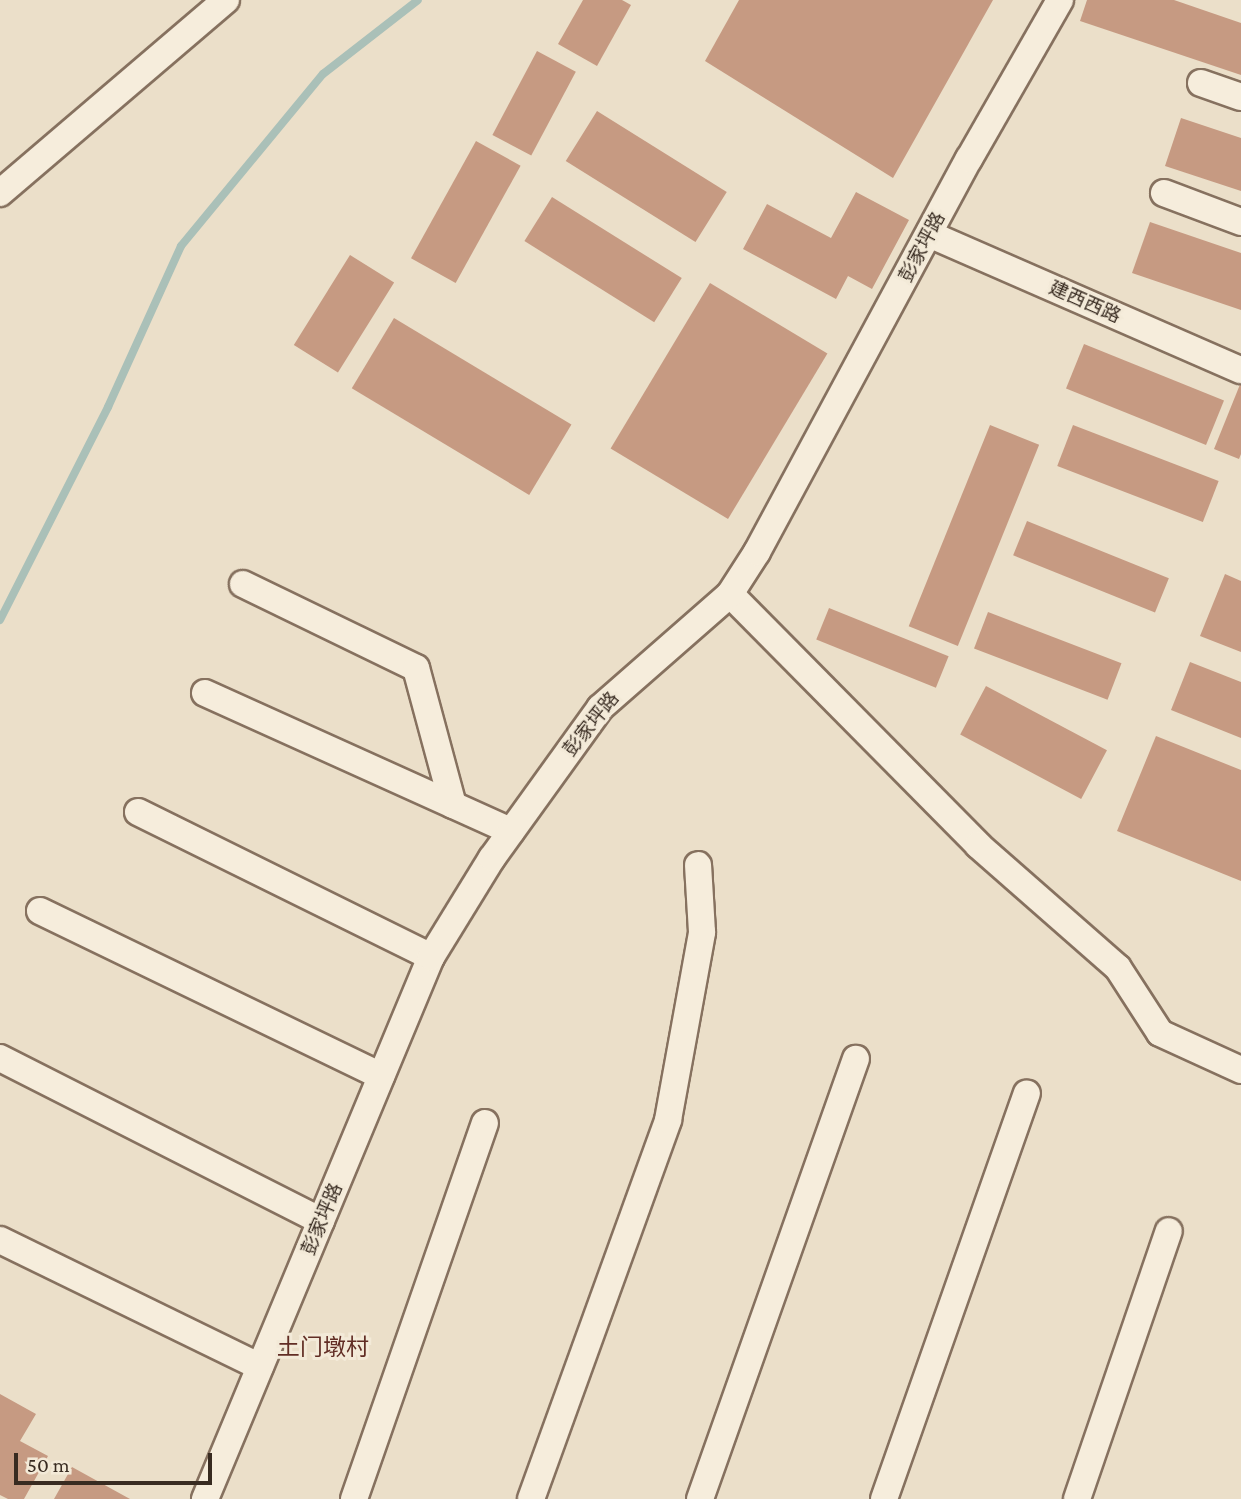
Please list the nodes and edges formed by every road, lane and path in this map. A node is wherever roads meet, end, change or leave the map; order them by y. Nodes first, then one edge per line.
1 (226, 0) edge
2 (1060, 0) edge
3 (1201, 83) dead end
4 (1241, 97) edge
5 (0, 193) edge
6 (1164, 193) dead end
7 (1241, 222) edge
8 (929, 234) junction
9 (1241, 370) edge
10 (243, 584) dead end
11 (730, 594) junction
12 (205, 693) dead end
13 (453, 805) junction
14 (138, 812) dead end
15 (511, 831) junction
16 (698, 865) dead end
17 (40, 911) dead end
18 (431, 957) junction
19 (0, 1058) edge
20 (856, 1059) dead end
21 (1241, 1070) edge
22 (382, 1076) junction
23 (1027, 1093) dead end
24 (485, 1123) dead end
25 (321, 1221) junction
26 (1169, 1231) dead end
27 (0, 1240) edge
28 (260, 1367) junction
29 (205, 1499) edge
30 (354, 1499) edge
31 (531, 1499) edge
32 (700, 1499) edge
33 (884, 1499) edge
34 (1077, 1499) edge

1 - 5 street
2 - 8 street, 彭家坪路
3 - 4 street
6 - 7 street
8 - 9 street, 建西西路
8 - 11 street, 彭家坪路
10 - 13 street
11 - 15 street, 彭家坪路
11 - 21 street
12 - 13 street
13 - 15 street
14 - 18 street
15 - 18 street, 彭家坪路
16 - 31 street
17 - 22 street
18 - 22 street, 彭家坪路
19 - 25 street
20 - 32 street
22 - 25 street, 彭家坪路
23 - 33 street
24 - 30 street
25 - 28 street, 彭家坪路
26 - 34 street
27 - 28 street
28 - 29 street, 彭家坪路

